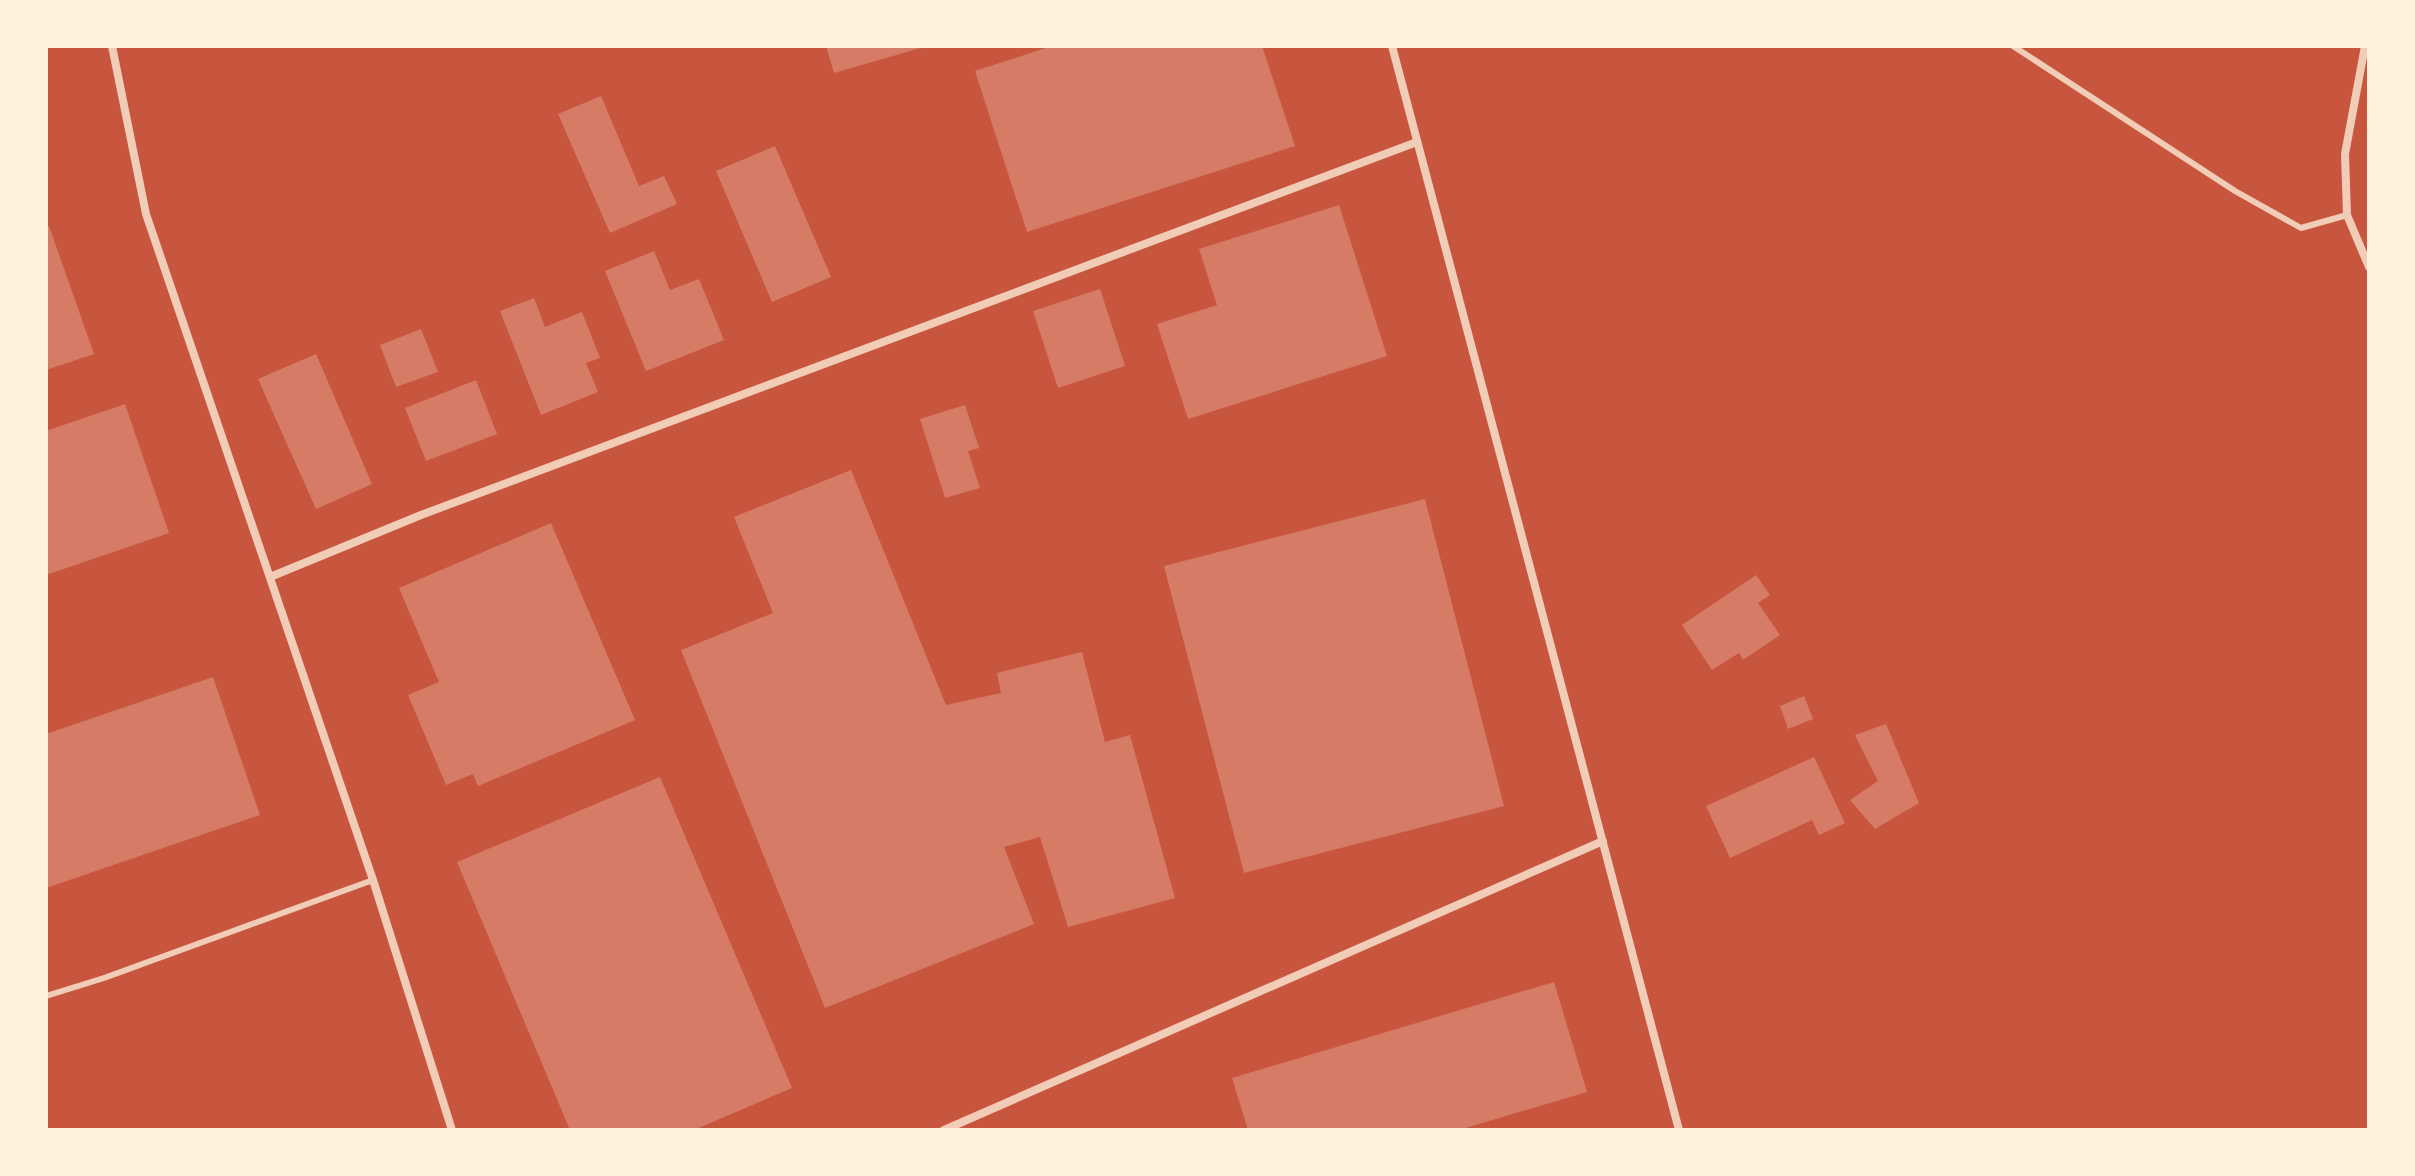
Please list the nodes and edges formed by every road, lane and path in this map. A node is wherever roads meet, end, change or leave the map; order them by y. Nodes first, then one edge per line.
1 (112, 46) edge
2 (1392, 46) edge
3 (2013, 46) edge
4 (2365, 46) edge
5 (1417, 142) junction
6 (2347, 215) junction
7 (2369, 267) edge
8 (270, 577) junction
9 (1603, 841) junction
10 (373, 880) junction
11 (46, 996) edge
12 (452, 1130) edge
13 (944, 1130) edge
14 (1679, 1130) edge

1 - 8 street
2 - 5 street
3 - 6 lane
4 - 6 street
5 - 8 street
5 - 9 street
6 - 7 street
8 - 10 street
9 - 13 street
9 - 14 street
10 - 11 lane
10 - 12 street

